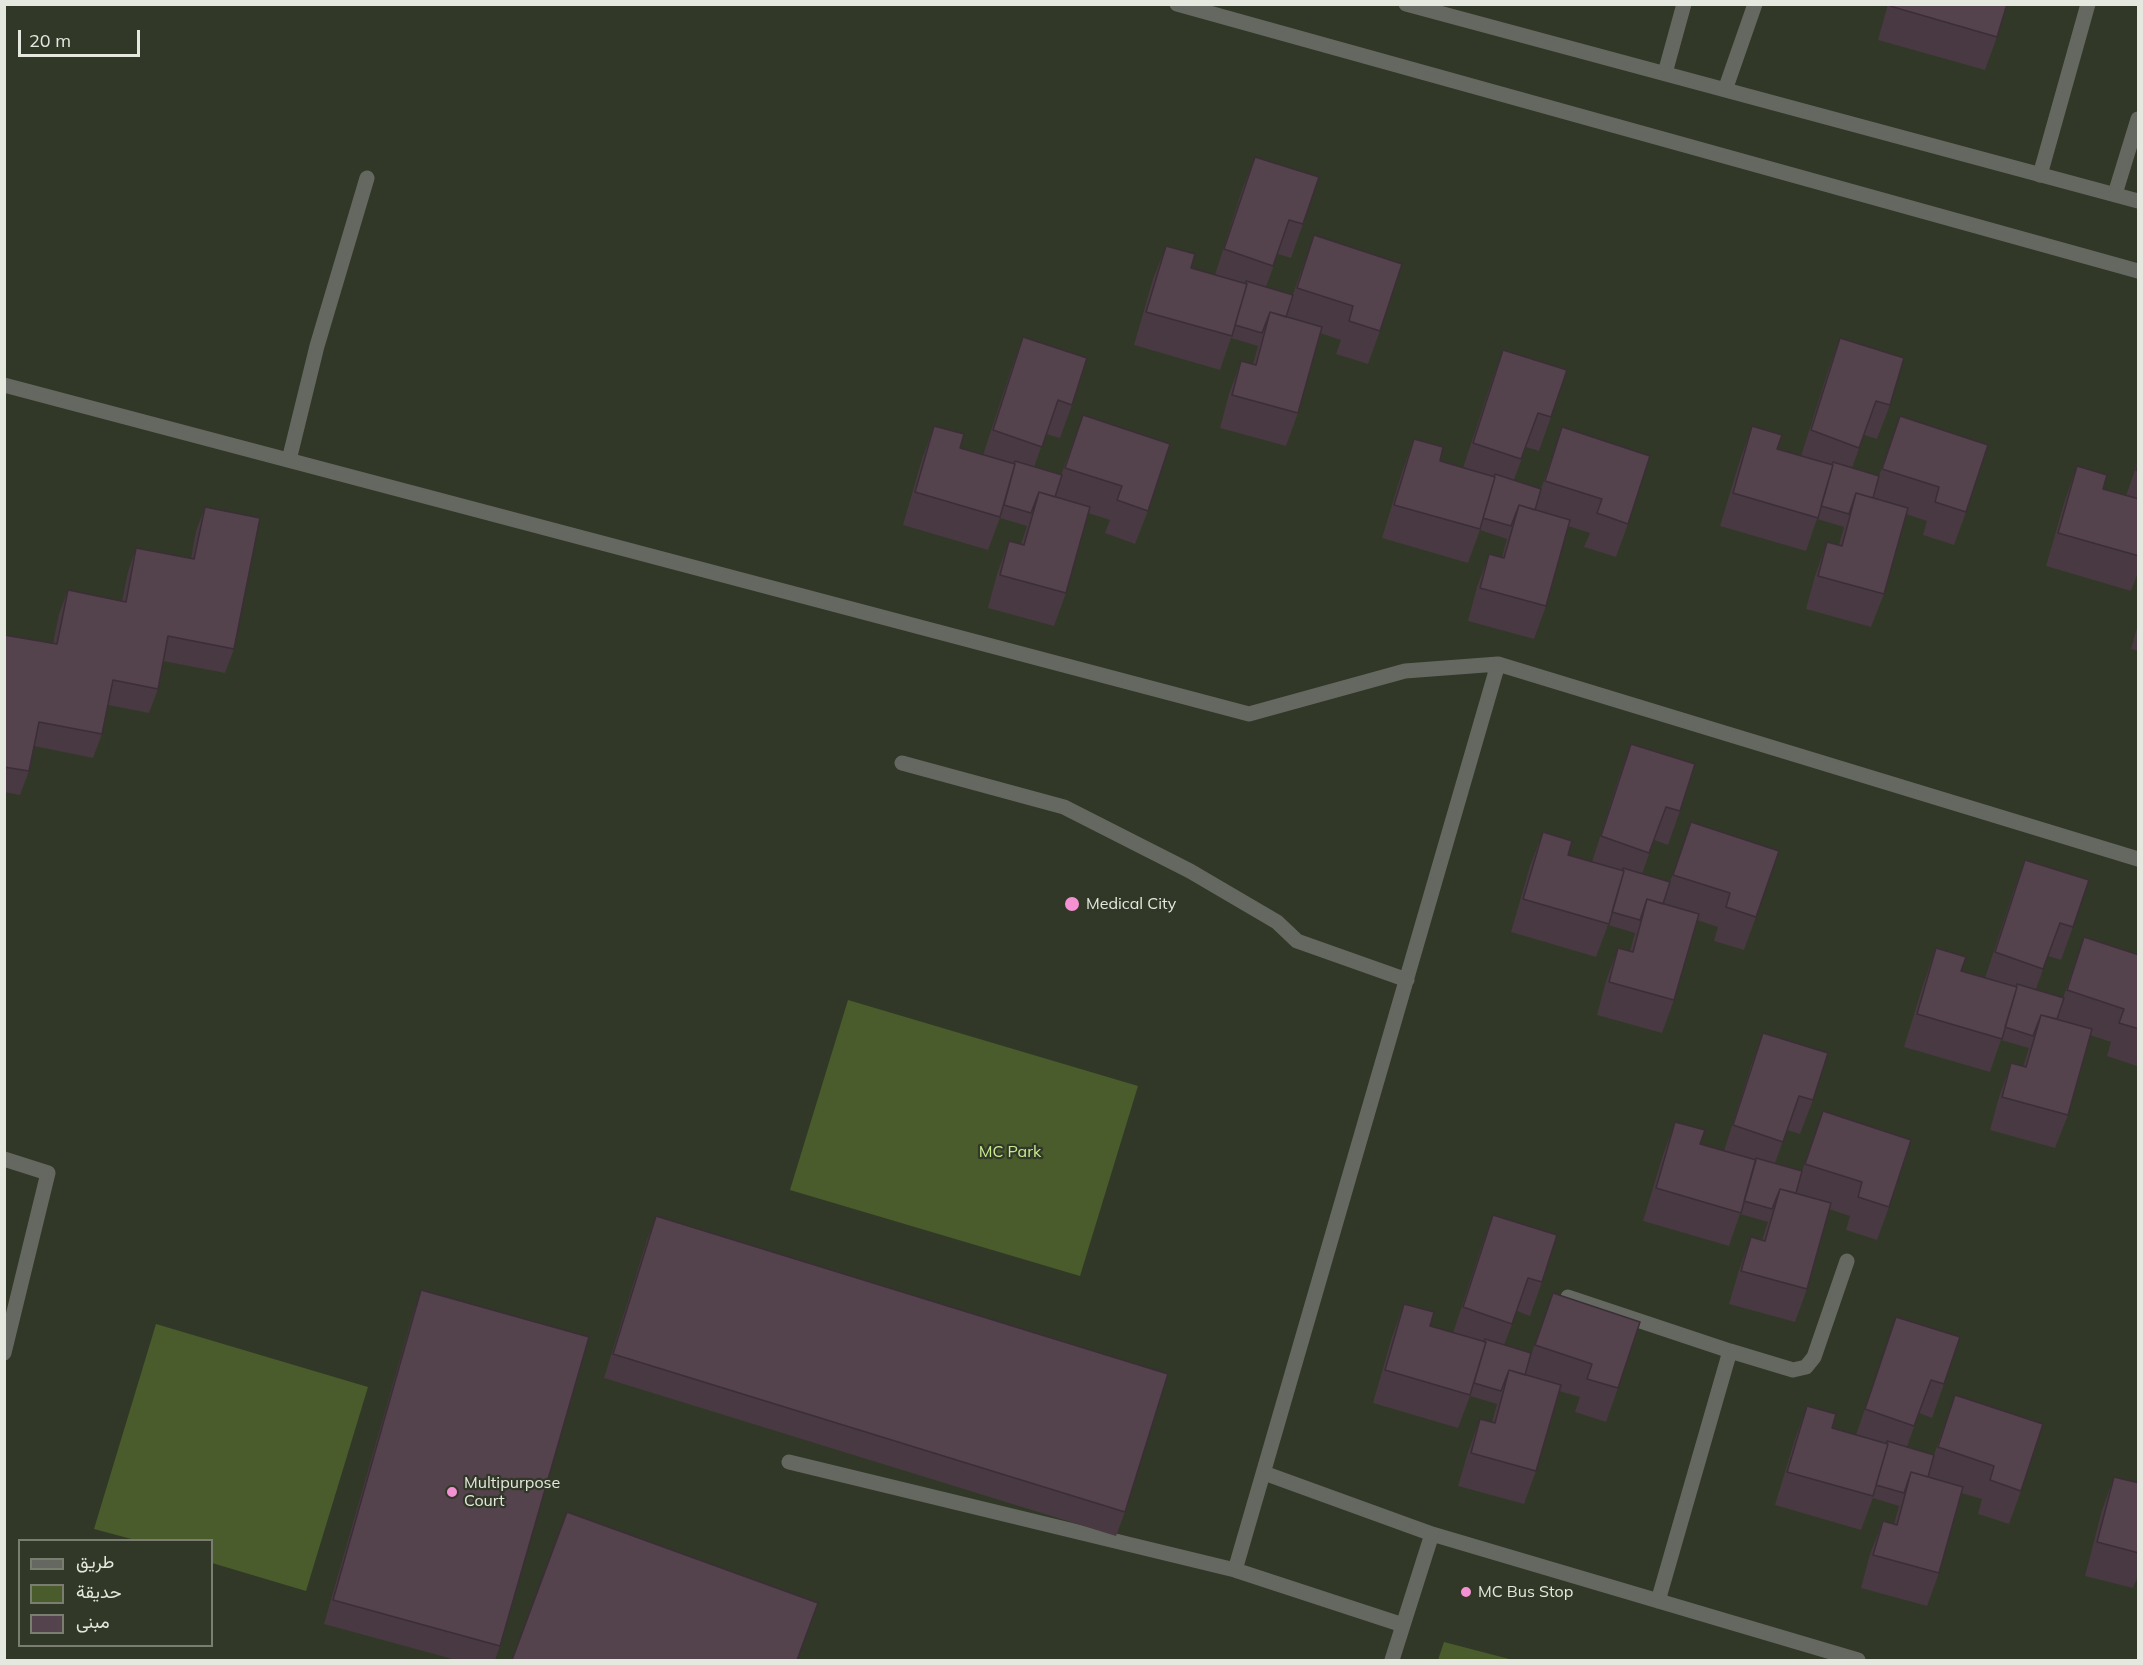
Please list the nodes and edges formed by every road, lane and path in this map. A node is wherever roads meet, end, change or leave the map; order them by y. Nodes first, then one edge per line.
1 (1177, 4) edge
2 (1406, 4) edge
3 (1684, 4) edge
4 (1755, 4) edge
5 (2088, 4) edge
6 (1665, 74) junction
7 (1725, 90) junction
8 (2139, 119) edge
9 (2040, 175) junction
10 (367, 178) dead end
11 (2115, 194) junction
12 (2139, 201) edge
13 (2139, 271) edge
14 (4, 385) edge
15 (289, 460) junction
16 (1498, 664) junction
17 (902, 763) dead end
18 (2139, 859) edge
19 (1407, 980) junction
20 (4, 1159) edge
21 (1847, 1261) dead end
22 (1568, 1297) edge
23 (1730, 1351) junction
24 (4, 1353) edge
25 (789, 1462) dead end
26 (1264, 1473) junction
27 (1432, 1534) junction
28 (1235, 1570) junction
29 (1658, 1601) junction
30 (1403, 1625) junction
31 (1392, 1660) edge
32 (1858, 1660) edge

1 - 13 street
2 - 6 street
3 - 6 street
4 - 7 street
5 - 9 street
6 - 7 street
7 - 9 street
8 - 11 street
9 - 11 street
10 - 15 street
11 - 12 street
14 - 15 street
15 - 16 street
16 - 18 street
16 - 19 street
17 - 19 street
19 - 26 street
20 - 24 street
21 - 23 street
22 - 23 street
23 - 29 street
25 - 28 street
26 - 27 street
26 - 28 street
27 - 29 street
27 - 30 street
28 - 30 street
29 - 32 street
30 - 31 street

